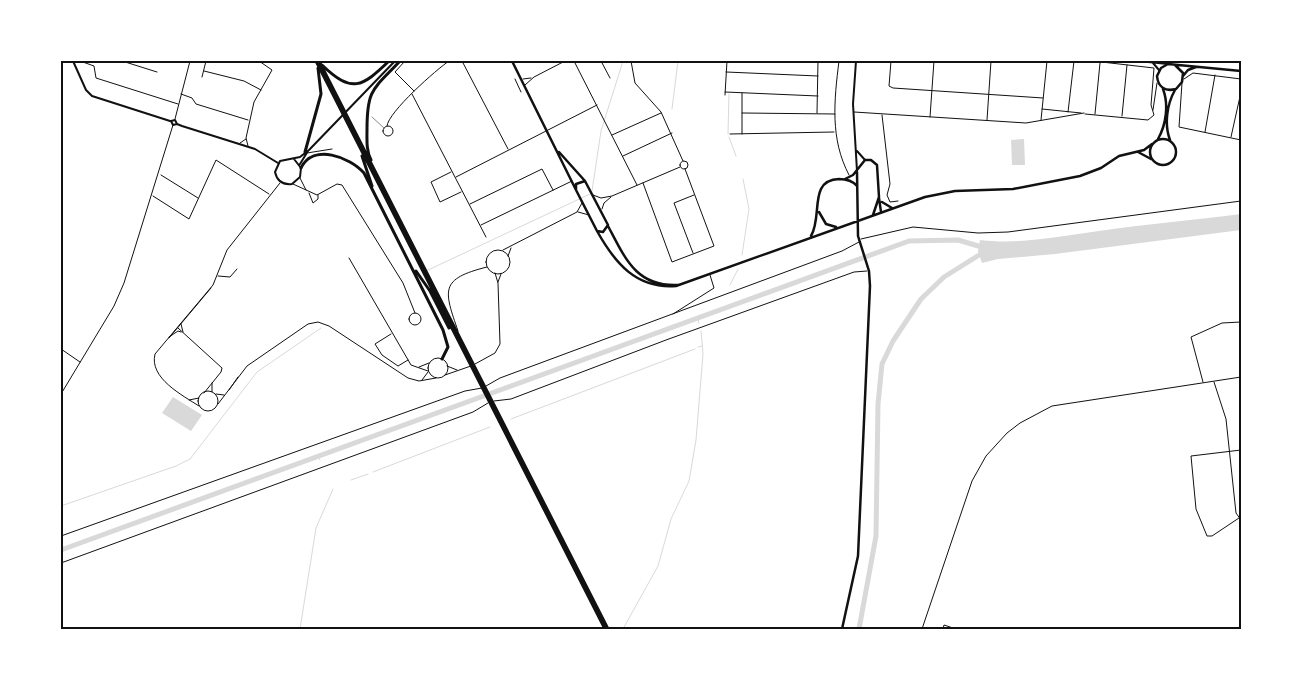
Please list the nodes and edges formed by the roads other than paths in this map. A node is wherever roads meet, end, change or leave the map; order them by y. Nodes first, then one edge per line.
1 (74, 61) edge
2 (80, 61) edge
3 (93, 61) edge
4 (122, 61) edge
5 (190, 61) edge
6 (206, 61) edge
7 (259, 61) edge
8 (389, 61) edge
9 (395, 61) edge
10 (400, 61) edge
11 (405, 61) edge
12 (449, 61) edge
13 (462, 61) edge
14 (512, 61) edge
15 (565, 61) edge
16 (574, 61) edge
17 (601, 61) edge
18 (631, 61) edge
19 (727, 61) edge
20 (818, 61) edge
21 (839, 61) edge
22 (856, 61) edge
23 (891, 61) edge
24 (934, 61) edge
25 (991, 61) edge
26 (1047, 61) edge
27 (1074, 61) edge
28 (1093, 61) edge
29 (1138, 61) edge
30 (1100, 62) edge
31 (1142, 62) edge
32 (1148, 62) edge
33 (318, 63) edge
34 (1168, 64) junction
35 (92, 65) junction
36 (1127, 65) junction
37 (1175, 65) junction
38 (1142, 66) junction
39 (1200, 66) junction
40 (1159, 70) junction
41 (204, 71) junction
42 (1241, 71) edge
43 (157, 72) dead end
44 (726, 72) junction
45 (1215, 75) junction
46 (818, 76) junction
47 (1157, 76) junction
48 (202, 77) dead end
49 (534, 77) junction
50 (610, 78) dead end
51 (515, 79) dead end
52 (521, 79) junction
53 (1183, 79) junction
54 (1241, 79) edge
55 (1153, 80) junction
56 (1158, 82) junction
57 (524, 86) junction
58 (1152, 87) junction
59 (1156, 87) junction
60 (1162, 88) junction
61 (1176, 89) junction
62 (261, 90) junction
63 (932, 91) junction
64 (415, 92) junction
65 (521, 92) dead end
66 (742, 92) junction
67 (1241, 92) edge
68 (181, 94) junction
69 (412, 94) junction
70 (989, 95) junction
71 (818, 96) junction
72 (1043, 98) junction
73 (178, 104) junction
74 (597, 105) junction
75 (1042, 109) junction
76 (1152, 110) junction
77 (661, 112) junction
78 (854, 112) junction
79 (1068, 112) junction
80 (742, 113) junction
81 (817, 114) junction
82 (835, 114) junction
83 (882, 114) junction
84 (1084, 114) junction
85 (1095, 115) junction
86 (372, 117) dead end
87 (930, 117) junction
88 (1122, 117) junction
89 (174, 120) junction
90 (250, 120) junction
91 (987, 120) junction
92 (1041, 121) junction
93 (171, 122) junction
94 (177, 124) junction
95 (173, 126) junction
96 (387, 126) junction
97 (384, 128) junction
98 (546, 131) junction
99 (834, 132) junction
100 (1205, 133) junction
101 (672, 134) junction
102 (730, 134) dead end
103 (742, 134) junction
104 (612, 135) junction
105 (246, 138) junction
106 (1231, 138) junction
107 (355, 140) junction
108 (1158, 140) junction
109 (1241, 140) edge
110 (1171, 142) junction
111 (240, 143) junction
112 (1152, 144) junction
113 (248, 146) junction
114 (856, 146) junction
115 (555, 147) junction
116 (332, 149) dead end
117 (508, 151) junction
118 (1137, 152) junction
119 (306, 153) junction
120 (622, 156) junction
121 (294, 159) junction
122 (1152, 159) junction
123 (865, 160) junction
124 (683, 161) junction
125 (278, 163) junction
126 (300, 166) junction
127 (680, 167) junction
128 (685, 169) junction
129 (452, 171) junction
130 (857, 172) junction
131 (160, 174) junction
132 (849, 176) dead end
133 (455, 177) junction
134 (300, 178) junction
135 (845, 179) junction
136 (572, 181) junction
137 (281, 182) junction
138 (584, 182) junction
139 (643, 182) junction
140 (292, 184) junction
141 (637, 185) junction
142 (857, 186) junction
143 (306, 190) junction
144 (553, 190) junction
145 (576, 190) junction
146 (462, 192) junction
147 (309, 193) junction
148 (153, 195) junction
149 (270, 195) junction
150 (318, 195) junction
151 (593, 195) junction
152 (695, 195) junction
153 (376, 196) junction
154 (612, 196) junction
155 (198, 198) junction
156 (880, 199) junction
157 (898, 201) dead end
158 (1241, 201) edge
159 (582, 202) junction
160 (391, 203) junction
161 (469, 204) junction
162 (877, 206) junction
163 (893, 208) junction
164 (818, 211) junction
165 (577, 212) junction
166 (601, 212) junction
167 (881, 212) junction
168 (589, 215) junction
169 (873, 215) junction
170 (826, 224) junction
171 (480, 226) junction
172 (608, 226) junction
173 (816, 227) junction
174 (838, 227) junction
175 (597, 231) junction
176 (823, 232) junction
177 (486, 237) dead end
178 (811, 237) junction
179 (859, 242) junction
180 (511, 247) junction
181 (502, 250) junction
182 (694, 254) junction
183 (508, 256) junction
184 (349, 258) dead end
185 (410, 262) junction
186 (422, 266) junction
187 (487, 267) junction
188 (237, 269) dead end
189 (219, 271) junction
190 (869, 271) junction
191 (495, 273) junction
192 (501, 273) junction
193 (224, 275) junction
194 (427, 275) junction
195 (709, 275) junction
196 (217, 276) junction
197 (498, 282) junction
198 (682, 284) junction
199 (211, 287) junction
200 (412, 310) junction
201 (190, 311) junction
202 (416, 313) junction
203 (412, 314) junction
204 (673, 314) junction
205 (182, 322) junction
206 (1241, 322) edge
207 (178, 328) junction
208 (183, 333) junction
209 (391, 334) junction
210 (168, 338) junction
211 (461, 339) junction
212 (461, 345) junction
213 (61, 350) edge
214 (468, 358) junction
215 (442, 359) junction
216 (408, 360) junction
217 (80, 362) junction
218 (429, 364) junction
219 (447, 366) junction
220 (418, 367) junction
221 (428, 371) junction
222 (460, 371) junction
223 (445, 375) junction
224 (1241, 377) edge
225 (436, 378) junction
226 (419, 381) junction
227 (1213, 381) junction
228 (1204, 382) junction
229 (212, 383) junction
230 (204, 393) junction
231 (214, 393) junction
232 (61, 394) edge
233 (225, 395) junction
234 (200, 397) junction
235 (188, 400) junction
236 (218, 404) junction
237 (199, 406) junction
238 (1241, 450) edge
239 (1229, 451) junction
240 (1240, 519) edge
241 (61, 536) edge
242 (61, 563) edge
243 (607, 629) edge
244 (842, 629) edge
245 (922, 629) edge
246 (943, 629) edge
247 (956, 629) edge

1 - 93 street
2 - 35 street
3 - 35 street
4 - 43 street
5 - 68 street
6 - 41 street
7 - 62 street
8 - 33 highway
9 - 119 street
10 - 160 highway
11 - 64 street
12 - 64 street
13 - 117 street
14 - 52 main road
15 - 49 street
16 - 74 street
17 - 50 street
18 - 77 street
19 - 44 street
20 - 46 street
21 - 82 street
22 - 78 street
23 - 63 street
24 - 63 street
25 - 70 street
26 - 72 street
27 - 79 street
28 - 30 street
29 - 31 street
30 - 36 street
30 - 85 street
31 - 32 street
31 - 38 street
32 - 34 street
32 - 40 street
33 - 107 highway
33 - 119 highway
33 - 160 highway
34 - 37 main road
34 - 40 main road
35 - 73 street
36 - 38 street
36 - 88 street
37 - 39 main road
37 - 53 main road
38 - 55 street
39 - 42 main road
39 - 53 main road
40 - 47 main road
41 - 48 street
41 - 62 street
44 - 46 street
44 - 66 street
45 - 53 street
45 - 54 street
45 - 100 street
46 - 71 street
47 - 55 street
47 - 56 main road
49 - 52 street
49 - 57 street
51 - 65 street
52 - 57 main road
53 - 61 main road
53 - 100 street
55 - 58 street
56 - 59 street
56 - 60 main road
57 - 98 main road
58 - 59 street
58 - 76 street
59 - 76 street
60 - 61 main road
60 - 108 main road
61 - 110 main road
62 - 90 street
63 - 70 street
63 - 87 street
64 - 69 street
66 - 71 street
66 - 80 street
67 - 106 street
68 - 73 street
68 - 90 street
69 - 96 street
69 - 129 street
70 - 72 street
70 - 91 street
71 - 81 street
72 - 75 street
73 - 89 street
74 - 98 street
74 - 104 street
75 - 79 street
75 - 92 street
76 - 88 street
77 - 101 street
77 - 104 street
78 - 83 street
78 - 114 street
79 - 84 street
80 - 81 street
80 - 103 street
81 - 82 street
82 - 99 street
83 - 87 street
83 - 157 street
84 - 85 street
84 - 92 street
85 - 88 street
86 - 97 lane
87 - 91 street
89 - 93 street
89 - 94 street
90 - 105 street
91 - 92 street
93 - 95 street
94 - 95 street
94 - 111 street
95 - 131 street
96 - 97 street
96 - 97 street
98 - 115 main road
98 - 117 street
99 - 103 street
99 - 132 street
100 - 106 street
101 - 120 street
101 - 124 street
102 - 103 street
104 - 120 street
105 - 111 street
105 - 113 street
106 - 109 street
107 - 153 highway
107 - 186 highway
108 - 110 main road
108 - 112 main road
110 - 122 main road
111 - 113 street
112 - 118 main road
112 - 122 main road
113 - 125 street
114 - 123 street
114 - 130 street
115 - 136 main road
115 - 138 main road
116 - 119 street
117 - 133 street
118 - 122 main road
118 - 163 main road
119 - 121 street
119 - 126 street
120 - 141 street
121 - 125 street
121 - 126 street
123 - 130 main road
123 - 156 main road
124 - 127 street
124 - 128 street
125 - 137 street
126 - 134 street
126 - 153 highway
127 - 128 street
127 - 139 street
128 - 152 street
129 - 133 street
129 - 146 street
130 - 135 main road
130 - 142 main road
131 - 148 street
131 - 155 street
133 - 146 street
134 - 140 street
134 - 143 street
135 - 142 main road
135 - 164 main road
136 - 144 street
136 - 145 main road
137 - 140 street
137 - 149 street
138 - 145 main road
138 - 151 main road
139 - 141 street
139 - 182 street
140 - 143 street
141 - 154 street
142 - 179 main road
143 - 147 street
144 - 161 street
144 - 171 street
145 - 159 main road
146 - 161 street
147 - 150 street
147 - 150 street
148 - 155 street
148 - 217 street
149 - 155 street
149 - 189 street
150 - 200 street
151 - 154 street
151 - 166 main road
152 - 182 street
152 - 182 street
153 - 185 highway
154 - 166 street
156 - 162 main road
156 - 163 main road
156 - 167 main road
158 - 179 street
159 - 165 street
159 - 168 main road
160 - 186 highway
161 - 171 street
162 - 167 main road
162 - 169 main road
163 - 167 main road
164 - 170 main road
164 - 173 main road
165 - 168 street
165 - 180 street
166 - 172 main road
167 - 169 main road
168 - 175 main road
169 - 174 main road
170 - 174 main road
170 - 176 main road
171 - 177 street
172 - 175 main road
172 - 198 main road
173 - 176 main road
173 - 178 main road
174 - 176 main road
175 - 198 main road
176 - 178 main road
178 - 195 main road
179 - 190 main road
179 - 204 street
180 - 181 street
180 - 183 street
181 - 183 street
181 - 187 street
183 - 192 street
184 - 209 street
185 - 212 highway
185 - 215 highway
186 - 194 highway
187 - 191 street
187 - 211 street
188 - 193 street
189 - 193 street
189 - 196 street
190 - 242 street
190 - 244 main road
191 - 192 street
191 - 197 street
192 - 197 street
193 - 196 street
194 - 211 highway
194 - 212 highway
195 - 198 main road
195 - 204 street
196 - 199 street
197 - 222 street
199 - 201 street
199 - 205 street
200 - 202 street
200 - 203 street
201 - 207 street
201 - 210 street
202 - 203 street
202 - 203 street
204 - 241 street
205 - 207 street
205 - 208 street
206 - 228 street
207 - 208 street
207 - 210 street
208 - 210 street
208 - 229 street
209 - 216 street
209 - 216 street
210 - 235 street
211 - 214 highway
212 - 214 highway
213 - 217 street
214 - 243 highway
215 - 218 street
215 - 219 street
216 - 220 street
217 - 232 street
218 - 220 street
218 - 221 street
219 - 222 street
219 - 223 street
220 - 221 street
221 - 225 street
221 - 226 street
222 - 223 street
223 - 225 street
224 - 227 street
225 - 226 street
226 - 233 street
227 - 228 street
227 - 239 street
228 - 245 street
229 - 230 street
229 - 231 street
230 - 231 street
230 - 234 street
231 - 233 street
231 - 236 street
233 - 236 street
234 - 235 street
234 - 237 street
235 - 237 street
236 - 237 street
238 - 239 street
239 - 240 street
239 - 240 street
246 - 247 street

